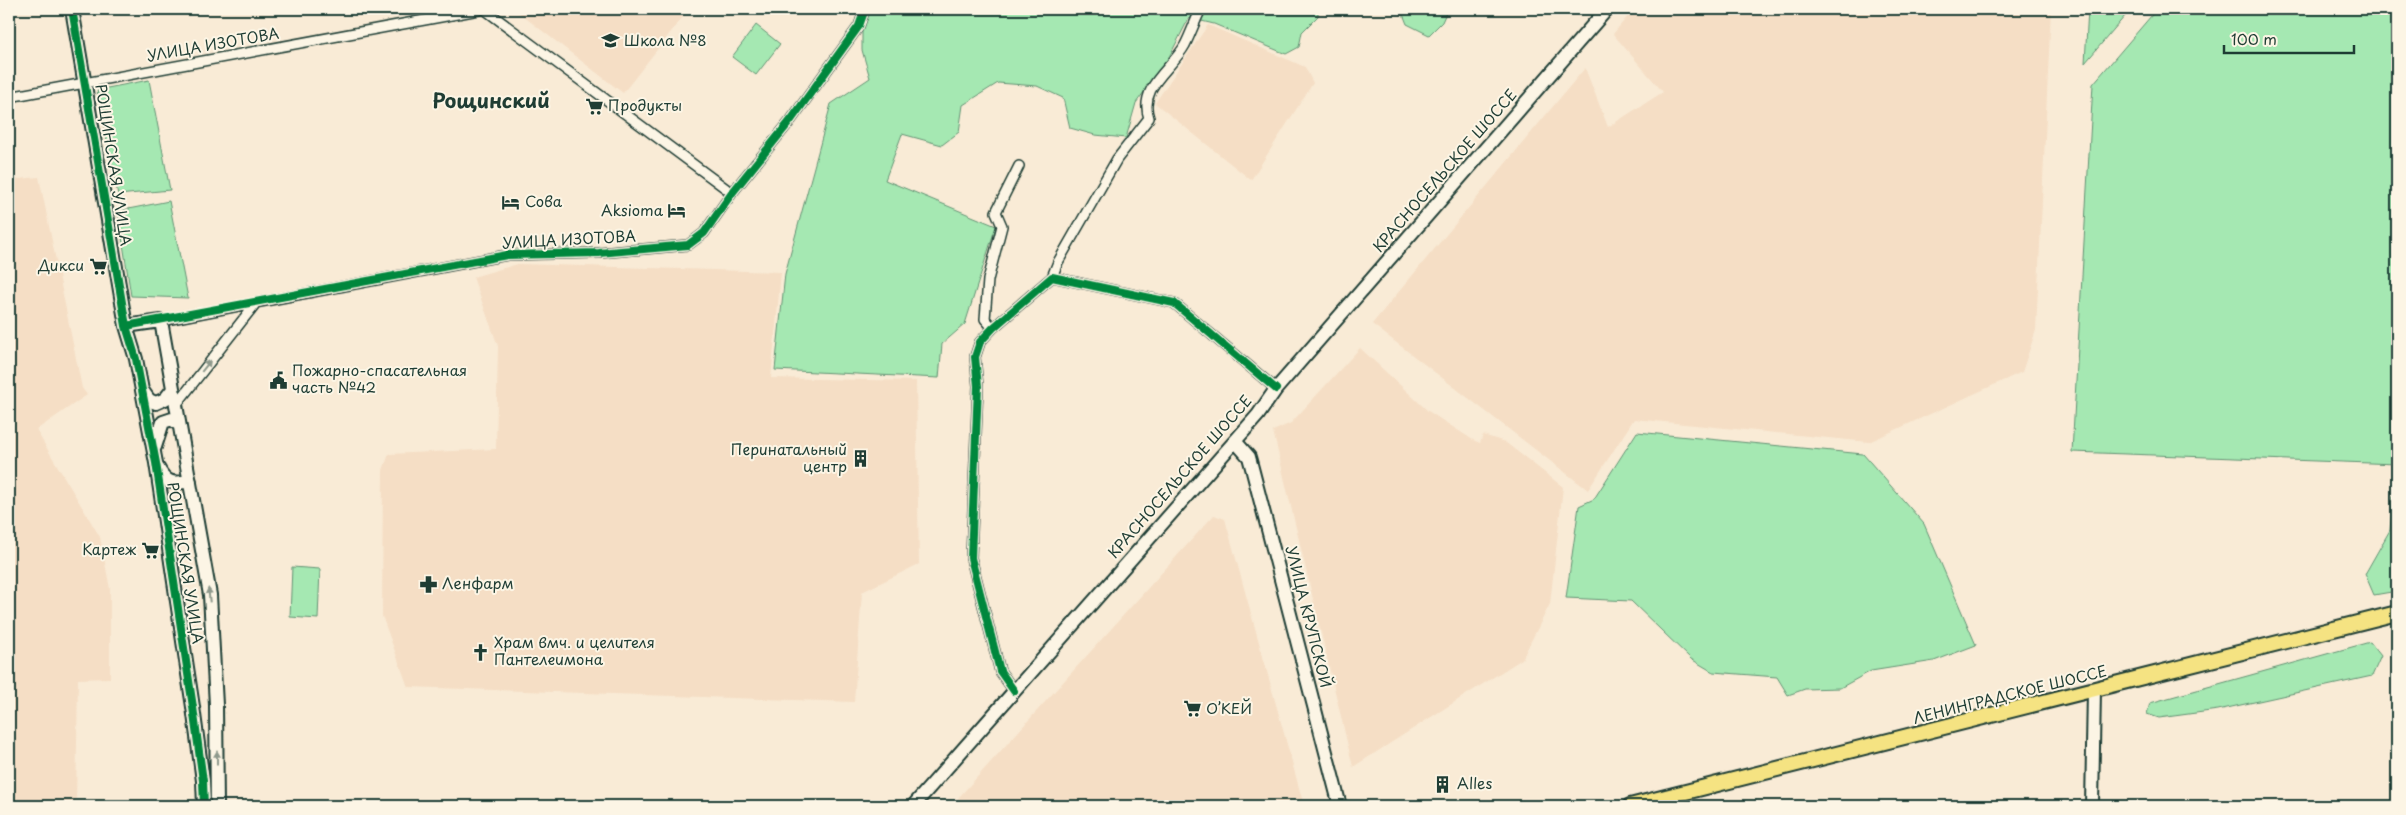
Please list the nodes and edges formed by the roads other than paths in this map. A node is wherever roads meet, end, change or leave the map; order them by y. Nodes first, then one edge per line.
1 (72, 9) edge
2 (865, 9) edge
3 (1201, 9) edge
4 (1607, 9) edge
5 (86, 83) junction
6 (9, 97) edge
7 (1019, 166) dead end
8 (732, 194) junction
9 (1052, 277) junction
10 (256, 303) junction
11 (161, 321) junction
12 (126, 326) junction
13 (993, 328) junction
14 (173, 389) junction
15 (142, 390) junction
16 (1276, 390) junction
17 (176, 405) junction
18 (180, 425) junction
19 (1235, 441) junction
20 (155, 459) junction
21 (190, 481) junction
22 (2397, 613) edge
23 (2094, 690) junction
24 (1014, 691) junction
25 (216, 705) junction
26 (193, 707) junction
27 (204, 806) edge
28 (217, 806) edge
29 (913, 806) edge
30 (1340, 806) edge
31 (1630, 806) edge
32 (2092, 806) edge

1 - 5 street, РОЩИНСКАЯ УЛИЦА
2 - 8 street, УЛИЦА ИЗОТОВА
3 - 9 street
4 - 16 street, КРАСНОСЕЛЬСКОЕ ШОССЕ
5 - 6 street, УЛИЦА ИЗОТОВА
5 - 8 street, УЛИЦА ИЗОТОВА
5 - 12 street, РОЩИНСКАЯ УЛИЦА
7 - 13 street
8 - 10 street, УЛИЦА ИЗОТОВА
9 - 13 street
9 - 16 street
10 - 11 street, УЛИЦА ИЗОТОВА
17 -> 10 street
11 - 12 street
11 - 14 street, РОЩИНСКАЯ УЛИЦА
12 - 15 street, РОЩИНСКАЯ УЛИЦА
13 - 24 street
14 - 15 street
14 - 17 street, РОЩИНСКАЯ УЛИЦА
15 - 20 street, РОЩИНСКАЯ УЛИЦА
16 - 19 street, КРАСНОСЕЛЬСКОЕ ШОССЕ
17 - 18 street, РОЩИНСКАЯ УЛИЦА
18 - 20 street
18 - 21 street, РОЩИНСКАЯ УЛИЦА
19 - 24 street, КРАСНОСЕЛЬСКОЕ ШОССЕ
19 - 30 street, УЛИЦА КРУПСКОЙ
20 - 21 street
20 - 26 street, РОЩИНСКАЯ УЛИЦА
25 -> 21 street, РОЩИНСКАЯ УЛИЦА
22 - 23 main road, ЛЕНИНГРАДСКОЕ ШОССЕ
23 - 31 main road, ЛЕНИНГРАДСКОЕ ШОССЕ
23 - 32 street
24 - 29 street, КРАСНОСЕЛЬСКОЕ ШОССЕ
25 - 26 street
28 -> 25 street, РОЩИНСКАЯ УЛИЦА
26 - 27 street, РОЩИНСКАЯ УЛИЦА

